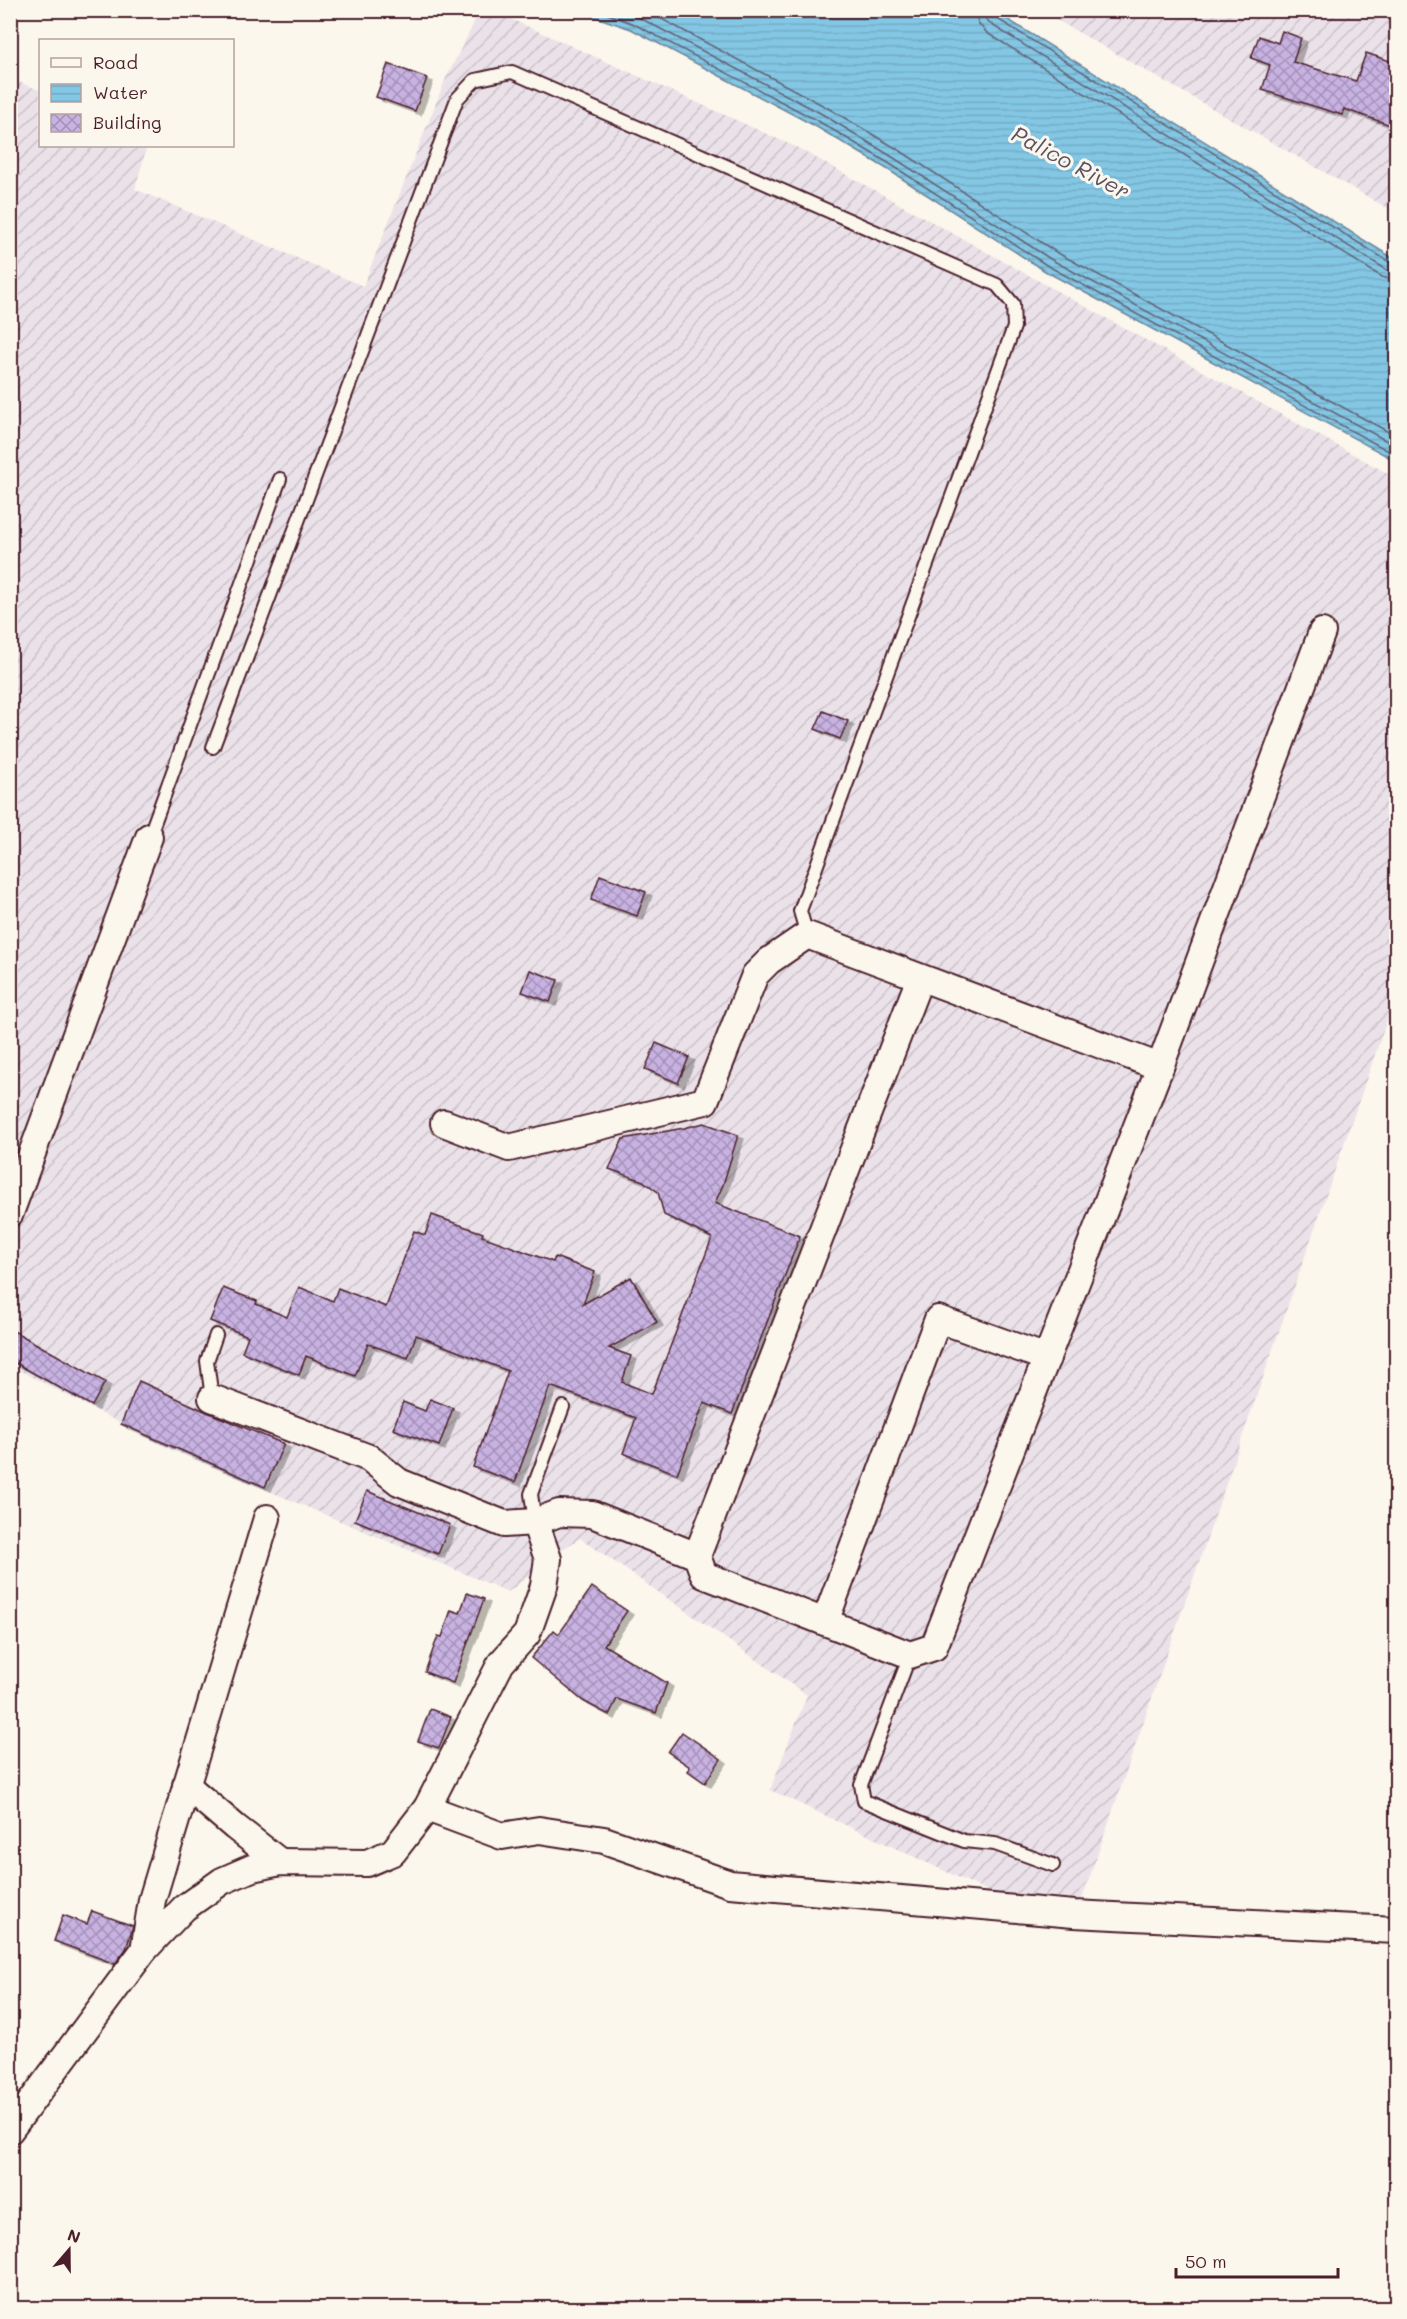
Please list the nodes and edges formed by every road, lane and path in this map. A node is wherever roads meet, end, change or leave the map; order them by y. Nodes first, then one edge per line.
1 (280, 479) dead end
2 (1322, 632) dead end
3 (213, 747) dead end
4 (149, 837) joint
5 (807, 935) junction
6 (920, 978) junction
7 (1160, 1066) junction
8 (444, 1123) dead end
9 (10, 1213) edge
10 (216, 1335) dead end
11 (1047, 1358) junction
12 (212, 1398) joint
13 (563, 1407) dead end
14 (267, 1518) dead end
15 (535, 1522) junction
16 (697, 1556) junction
17 (825, 1622) junction
18 (910, 1655) junction
19 (186, 1785) junction
20 (427, 1808) junction
21 (280, 1862) junction
22 (1053, 1865) dead end
23 (1396, 1930) edge
24 (144, 1950) junction
25 (10, 2130) edge

1 - 4 lane
2 - 7 street
3 - 5 lane
4 - 9 street
5 - 6 street
5 - 8 street
6 - 7 street
6 - 16 street
7 - 11 street
10 - 12 lane
11 - 17 street
11 - 18 street
12 - 15 street
13 - 15 lane
14 - 19 street
15 - 16 street
15 - 20 street
16 - 17 street
17 - 18 street
18 - 22 lane
19 - 21 street
19 - 24 street
20 - 21 street
20 - 23 street
21 - 24 street
24 - 25 street

